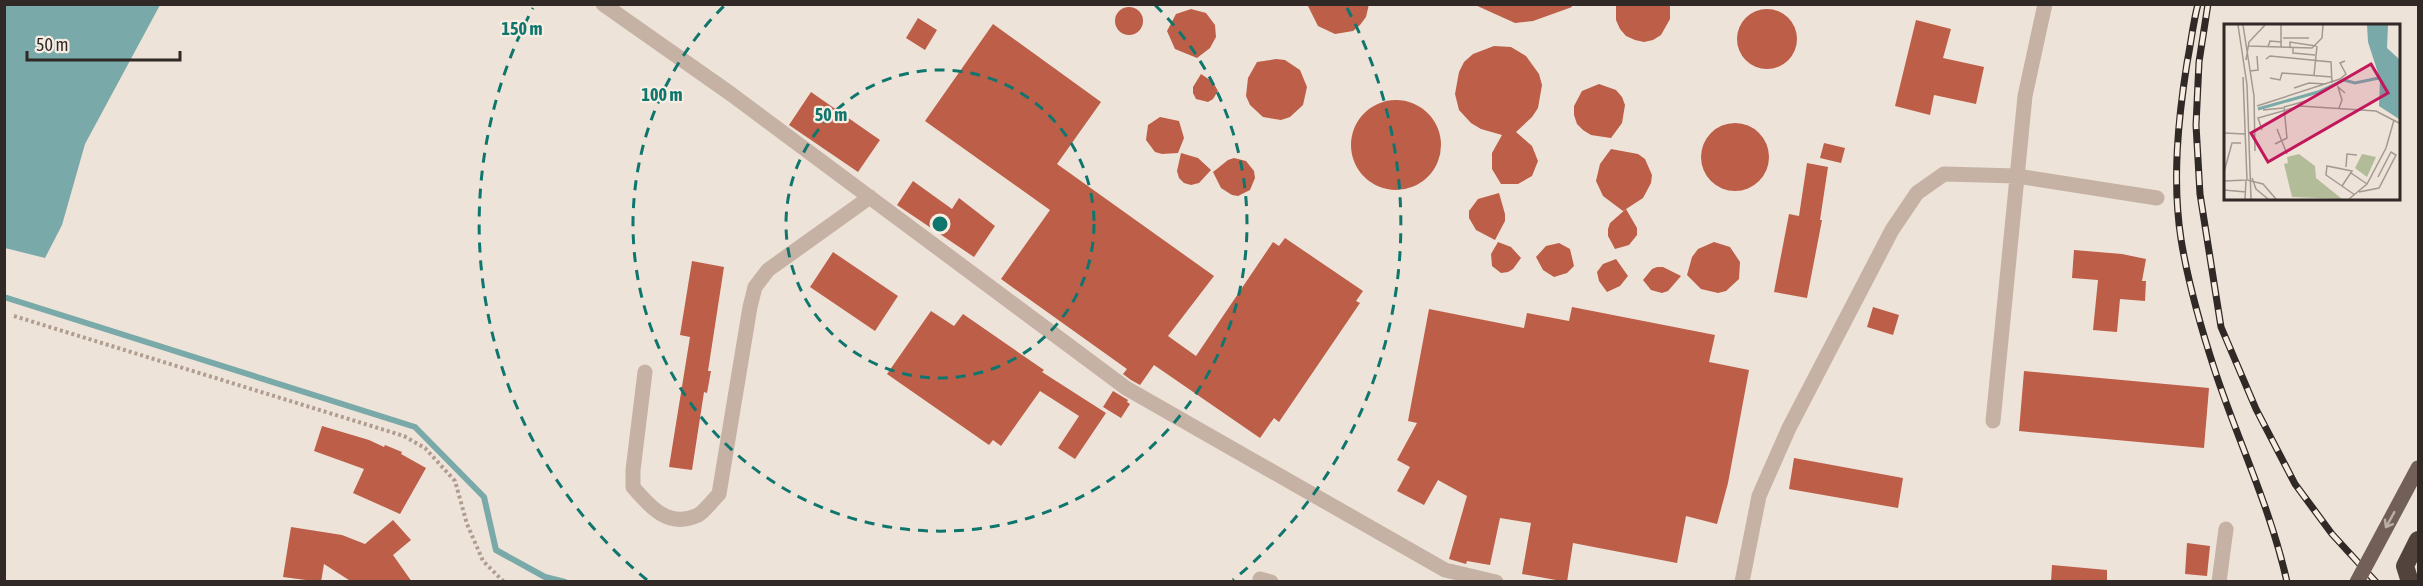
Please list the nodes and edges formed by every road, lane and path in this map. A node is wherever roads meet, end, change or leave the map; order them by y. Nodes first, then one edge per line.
1 (603, 4) edge
2 (2046, 4) edge
3 (2017, 177) junction
4 (870, 197) junction
5 (2157, 198) dead end
6 (14, 316) dead end
7 (645, 372) dead end
8 (1993, 421) dead end
9 (2418, 468) edge
10 (2226, 529) dead end
11 (2418, 540) edge
12 (504, 582) edge
13 (1496, 582) edge
14 (1742, 582) edge
15 (2219, 582) edge
16 (2357, 582) edge
17 (2410, 582) edge

1 - 4 lane
2 - 3 lane
3 - 5 lane
3 - 8 lane
3 - 14 lane
4 - 7 lane
4 - 13 lane
6 - 12 path
9 -> 16 main road, bridge
10 - 15 lane
11 - 17 highway

